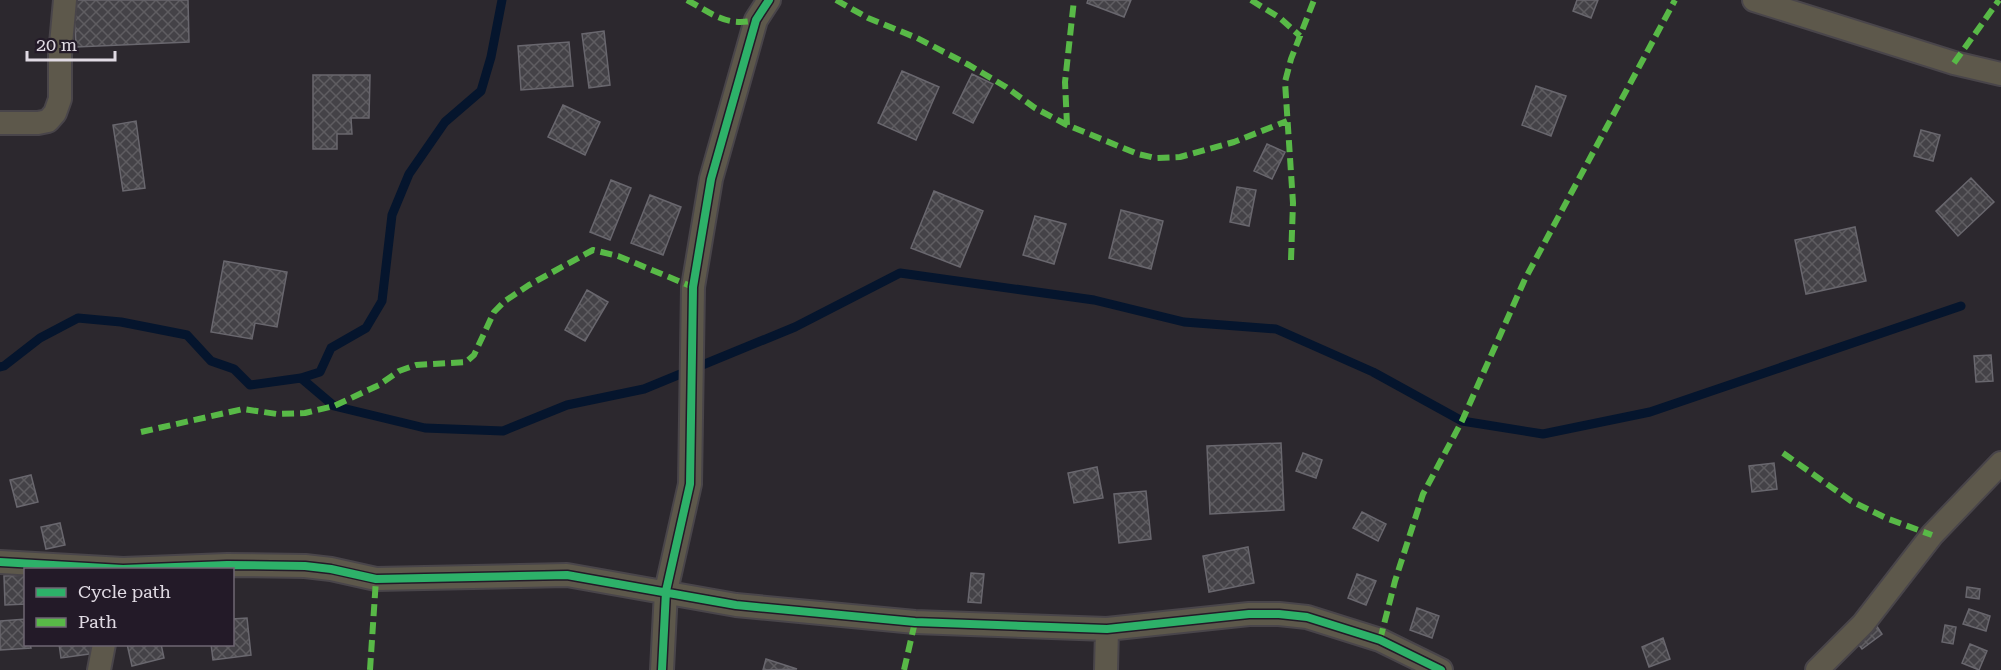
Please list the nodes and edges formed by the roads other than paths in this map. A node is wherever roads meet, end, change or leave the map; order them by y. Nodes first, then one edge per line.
1 (65, 0) edge
2 (769, 0) edge
3 (1760, 1) edge
4 (2001, 74) edge
5 (0, 123) edge
6 (2001, 463) edge
7 (0, 562) edge
8 (83, 568) edge
9 (166, 568) edge
10 (666, 591) junction
11 (1107, 629) junction
12 (104, 646) edge
13 (99, 670) edge
14 (662, 670) edge
15 (1106, 670) edge
16 (1441, 670) edge
17 (1817, 670) edge

1 - 5 street
2 - 10 street
3 - 4 street
6 - 17 street
7 - 8 street
9 - 10 street
10 - 11 street
10 - 14 street
11 - 15 street
11 - 16 street
12 - 13 street

